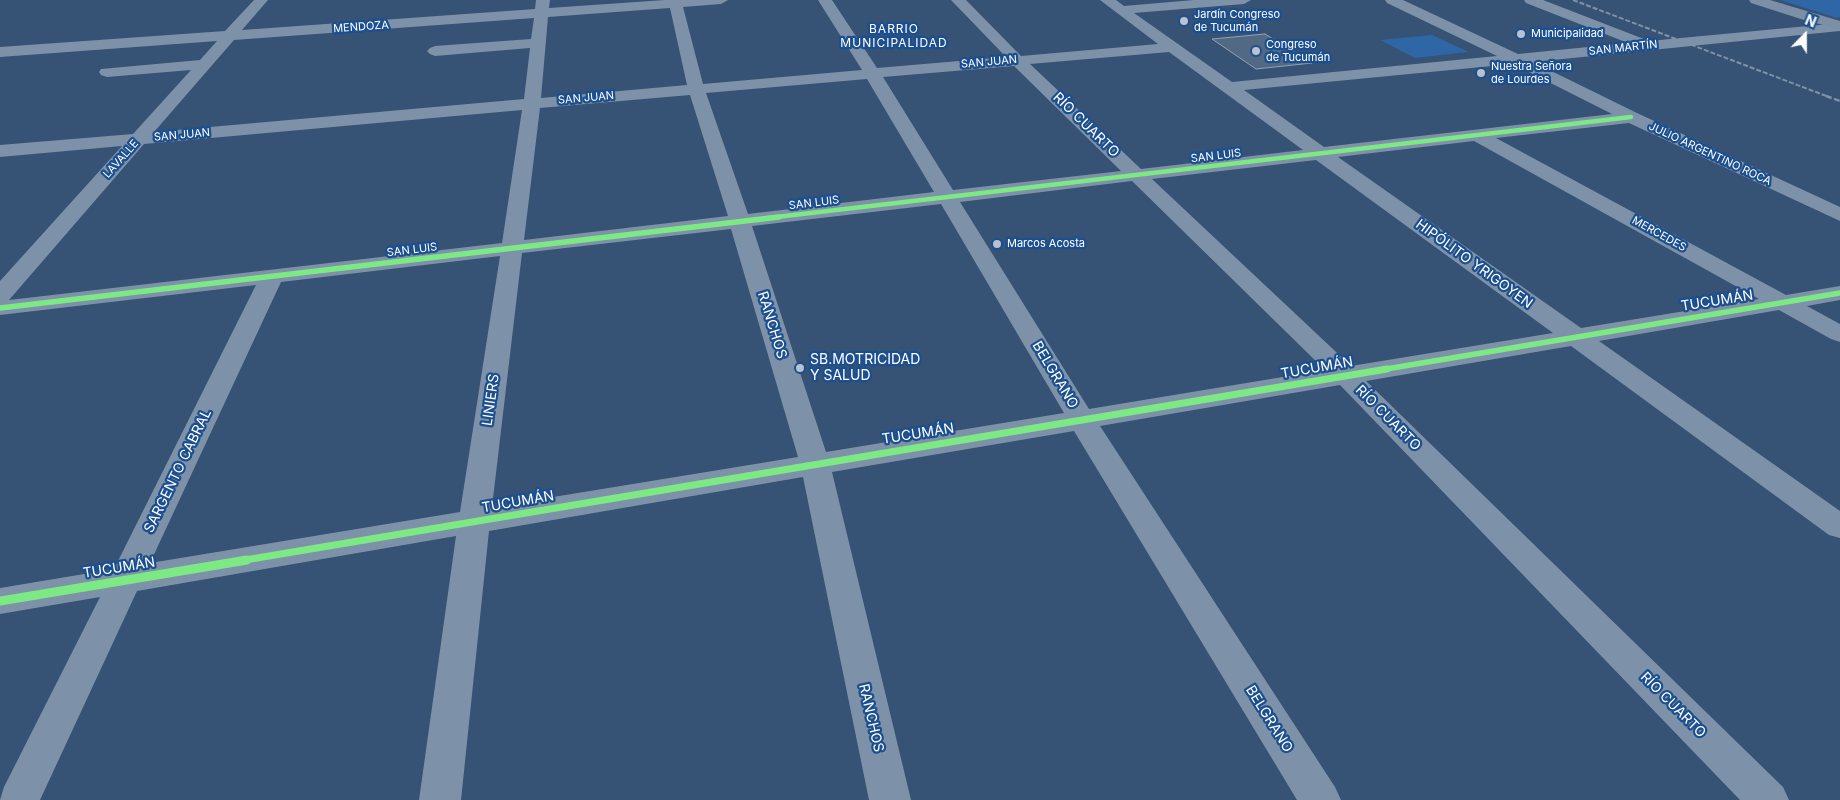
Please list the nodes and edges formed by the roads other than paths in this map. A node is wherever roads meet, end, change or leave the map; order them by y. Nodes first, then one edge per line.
1 (261, 0) edge
2 (721, 0) edge
3 (825, 0) edge
4 (958, 0) edge
5 (1244, 0) edge
6 (1392, 0) edge
7 (1531, 0) edge
8 (1756, 0) edge
9 (1773, 0) edge
10 (676, 2) edge
11 (1114, 5) edge
12 (543, 7) edge
13 (1840, 25) edge
14 (228, 37) junction
15 (539, 43) junction
16 (1647, 45) junction
17 (1172, 46) junction
18 (435, 51) dead end
19 (0, 52) edge
20 (1017, 60) junction
21 (1518, 60) junction
22 (204, 64) junction
23 (107, 72) dead end
24 (872, 73) junction
25 (1228, 87) junction
26 (696, 88) junction
27 (532, 103) junction
28 (1631, 117) junction
29 (1477, 135) junction
30 (140, 138) junction
31 (0, 151) edge
32 (1320, 153) junction
33 (1139, 175) junction
34 (947, 197) junction
35 (1840, 215) edge
36 (740, 222) junction
37 (512, 248) junction
38 (272, 277) junction
39 (1840, 293) edge
40 (0, 295) edge
41 (1784, 302) junction
42 (0, 308) edge
43 (1840, 334) edge
44 (1576, 337) junction
45 (1346, 376) junction
46 (1082, 420) junction
47 (815, 464) junction
48 (474, 522) junction
49 (1840, 527) edge
50 (124, 580) junction
51 (0, 601) edge
52 (19, 800) edge
53 (440, 800) edge
54 (890, 800) edge
55 (1320, 800) edge
56 (1768, 800) edge

1 - 14 street, LAVALLE
2 - 10 street, MENDOZA
3 - 24 street, BELGRANO
4 - 20 street, RÍO CUARTO
5 - 11 street
6 - 21 street, JULIO ARGENTINO ROCA
7 - 16 street
8 - 13 main road
9 - 13 main road
10 - 12 street, MENDOZA
10 - 26 street, RANCHOS
11 - 17 street, HIPÓLITO YRIGOYEN
12 - 14 street, MENDOZA
12 - 15 street, LINIERS
13 - 16 street, SAN MARTÍN
14 - 19 street, MENDOZA
14 - 22 street, LAVALLE
15 - 18 street
15 - 27 street, LINIERS
16 - 21 street, SAN MARTÍN
17 - 20 street, SAN JUAN
17 - 25 street, HIPÓLITO YRIGOYEN
20 - 24 street, SAN JUAN
20 - 33 street, RÍO CUARTO
21 - 25 street, SAN MARTÍN
21 - 28 street, JULIO ARGENTINO ROCA
22 - 23 street
22 - 30 street, LAVALLE
24 - 26 street, SAN JUAN
24 - 34 street, BELGRANO
25 - 32 street, HIPÓLITO YRIGOYEN
26 - 27 street, SAN JUAN
26 - 36 street, RANCHOS
27 - 30 street, SAN JUAN
27 - 37 street, LINIERS
28 - 29 street, SAN LUIS
28 - 35 street, JULIO ARGENTINO ROCA
29 - 32 street, SAN LUIS
29 - 41 street, MERCEDES
30 - 31 street, SAN JUAN
30 - 40 street, LAVALLE
32 - 33 street, SAN LUIS
32 - 44 street, HIPÓLITO YRIGOYEN
33 - 34 street, SAN LUIS
33 - 45 street, RÍO CUARTO
34 - 36 street, SAN LUIS
34 - 46 street, BELGRANO
36 - 37 street, SAN LUIS
36 - 47 street, RANCHOS
37 - 38 street, SAN LUIS
37 - 48 street, LINIERS
38 - 42 street, SAN LUIS
38 - 50 street, SARGENTO CABRAL
39 - 41 street, TUCUMÁN
41 - 43 street, MERCEDES
41 - 44 street, TUCUMÁN
44 - 45 street, TUCUMÁN
44 - 49 street, HIPÓLITO YRIGOYEN
45 - 46 street, TUCUMÁN
45 - 56 street, RÍO CUARTO
46 - 47 street, TUCUMÁN
46 - 55 street, BELGRANO
47 - 48 street, TUCUMÁN
47 - 54 street, RANCHOS
48 - 50 street, TUCUMÁN
48 - 53 street, LINIERS
50 - 51 street, TUCUMÁN
50 - 52 street, SARGENTO CABRAL

